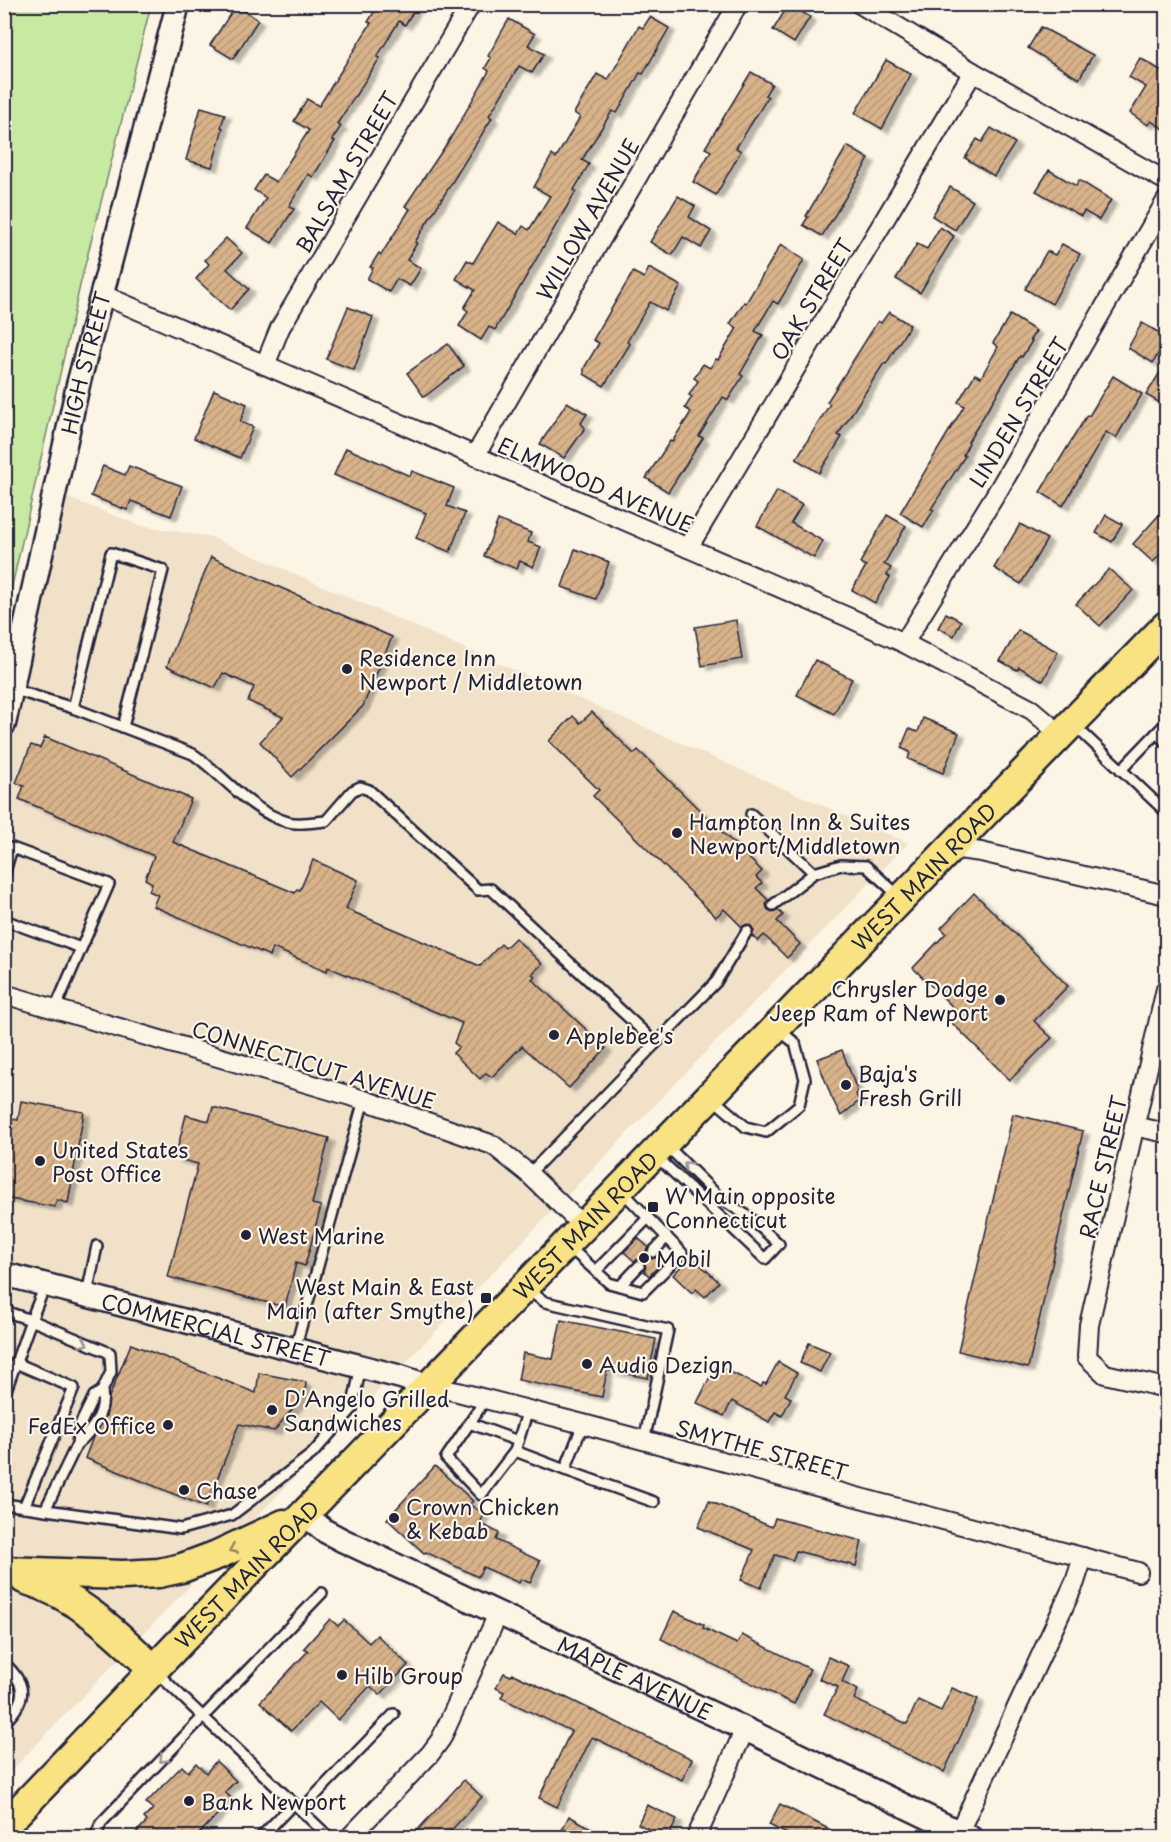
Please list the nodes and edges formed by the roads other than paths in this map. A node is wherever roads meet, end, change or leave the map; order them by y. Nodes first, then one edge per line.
1 (178, 4) edge
2 (471, 4) edge
3 (738, 4) edge
4 (860, 4) edge
5 (973, 72) junction
6 (1167, 181) edge
7 (1167, 201) edge
8 (101, 294) junction
9 (265, 365) junction
10 (475, 456) junction
11 (688, 548) junction
12 (1167, 626) edge
13 (904, 643) junction
14 (12, 689) junction
15 (73, 708) junction
16 (1167, 723) edge
17 (4, 724) edge
18 (123, 727) junction
19 (1066, 729) junction
20 (1157, 733) junction
21 (1167, 743) edge
22 (1121, 770) junction
23 (1167, 812) edge
24 (751, 814) dead end
25 (951, 848) junction
26 (814, 873) junction
27 (4, 875) edge
28 (1167, 895) edge
29 (902, 898) junction
30 (773, 905) dead end
31 (4, 920) edge
32 (747, 931) dead end
33 (81, 948) junction
34 (1167, 989) edge
35 (4, 994) edge
36 (55, 1009) junction
37 (777, 1028) junction
38 (655, 1044) junction
39 (710, 1096) junction
40 (364, 1101) junction
41 (1134, 1126) junction
42 (1167, 1133) edge
43 (659, 1148) junction
44 (529, 1174) junction
45 (620, 1188) junction
46 (648, 1218) junction
47 (575, 1235) junction
48 (667, 1237) junction
49 (98, 1246) dead end
50 (653, 1252) dead end
51 (639, 1266) dead end
52 (596, 1271) junction
53 (4, 1274) edge
54 (46, 1284) junction
55 (620, 1286) junction
56 (524, 1288) junction
57 (87, 1294) junction
58 (4, 1311) edge
59 (31, 1320) junction
60 (295, 1349) junction
61 (16, 1363) junction
62 (361, 1366) junction
63 (428, 1386) junction
64 (1167, 1388) edge
65 (4, 1396) edge
66 (485, 1400) junction
67 (528, 1410) junction
68 (469, 1423) junction
69 (583, 1424) junction
70 (644, 1441) junction
71 (516, 1446) junction
72 (565, 1470) junction
73 (654, 1502) dead end
74 (4, 1504) edge
75 (24, 1507) junction
76 (45, 1510) junction
77 (304, 1514) junction
78 (1083, 1557) junction
79 (4, 1572) edge
80 (1138, 1572) dead end
81 (322, 1593) dead end
82 (498, 1614) junction
83 (4, 1663) edge
84 (153, 1669) junction
85 (394, 1714) dead end
86 (204, 1716) junction
87 (4, 1723) edge
88 (745, 1729) junction
89 (298, 1806) junction
90 (4, 1826) edge
91 (4, 1834) edge
92 (965, 1835) edge
93 (30, 1838) edge
94 (95, 1838) edge
95 (260, 1838) edge
96 (330, 1838) edge
97 (349, 1838) edge
98 (696, 1838) edge

1 - 8 street, HIGH STREET
2 - 9 street, BALSAM STREET
3 - 10 street, WILLOW AVENUE
4 - 5 street
5 - 6 street
5 - 11 street, OAK STREET
7 - 13 street, LINDEN STREET
8 - 9 street, ELMWOOD AVENUE
8 - 14 street, HIGH STREET
9 - 10 street, ELMWOOD AVENUE
10 - 11 street, ELMWOOD AVENUE
11 - 13 street, ELMWOOD AVENUE
12 - 19 main road, WEST MAIN ROAD
13 - 19 street, ELMWOOD AVENUE
14 - 15 lane
14 - 17 street, HIGH STREET
15 - 18 lane
15 - 18 lane
16 - 20 lane
18 - 38 lane
19 - 22 lane
19 - 25 main road, WEST MAIN ROAD
20 - 21 lane
20 - 22 lane
22 - 23 lane
24 - 26 lane
25 - 28 street
25 - 29 main road, WEST MAIN ROAD
26 - 29 lane
26 - 30 lane
27 - 33 lane
29 - 37 main road, WEST MAIN ROAD
31 - 33 lane
32 - 38 lane
33 - 36 lane
34 - 41 street, RACE STREET
35 - 36 street, CONNECTICUT AVENUE
36 - 40 street, CONNECTICUT AVENUE
37 - 39 main road, WEST MAIN ROAD
37 - 39 lane
38 - 44 lane
39 - 43 main road, WEST MAIN ROAD
40 - 44 street, CONNECTICUT AVENUE
40 - 60 lane
41 - 42 street
41 - 64 street, RACE STREET
43 -> 43 lane
43 - 45 main road, WEST MAIN ROAD
44 - 47 street, CONNECTICUT AVENUE
45 - 46 lane
45 - 47 main road, WEST MAIN ROAD
46 - 48 lane
46 - 52 lane
47 - 52 lane
47 - 56 main road, WEST MAIN ROAD
48 - 50 lane
48 - 55 lane
49 - 57 lane
51 - 55 lane
52 - 55 lane
53 - 54 street, COMMERCIAL STREET
54 - 57 street, COMMERCIAL STREET
54 - 59 lane
56 - 63 main road, WEST MAIN ROAD
56 - 70 lane
57 - 60 street, COMMERCIAL STREET
58 - 59 lane
59 - 61 lane
59 -> 76 lane
60 - 62 street, COMMERCIAL STREET
61 - 65 lane
61 - 75 lane
62 - 63 street, COMMERCIAL STREET
62 - 76 lane
63 - 66 street, SMYTHE STREET
63 - 77 main road, WEST MAIN ROAD
66 - 67 street, SMYTHE STREET
66 - 68 lane
67 - 69 street, SMYTHE STREET
67 - 71 lane
68 - 71 lane
68 - 71 lane
69 - 70 street, SMYTHE STREET
69 - 72 lane
70 - 78 street, SMYTHE STREET
71 - 72 lane
72 - 73 lane
74 - 75 lane
75 - 76 lane
77 -> 79 main road
77 - 82 street, MAPLE AVENUE
77 - 84 main road, WEST MAIN ROAD
78 - 80 street, SMYTHE STREET
78 - 92 street
79 - 84 main road
81 - 86 lane
82 - 88 street, MAPLE AVENUE
82 - 97 street
83 - 87 lane
84 - 86 lane
84 - 90 main road, WEST MAIN ROAD
85 - 89 lane
86 - 89 lane
86 -> 94 lane
88 - 92 street, MAPLE AVENUE
88 - 98 street
89 - 95 lane
89 - 96 lane
91 - 93 lane

